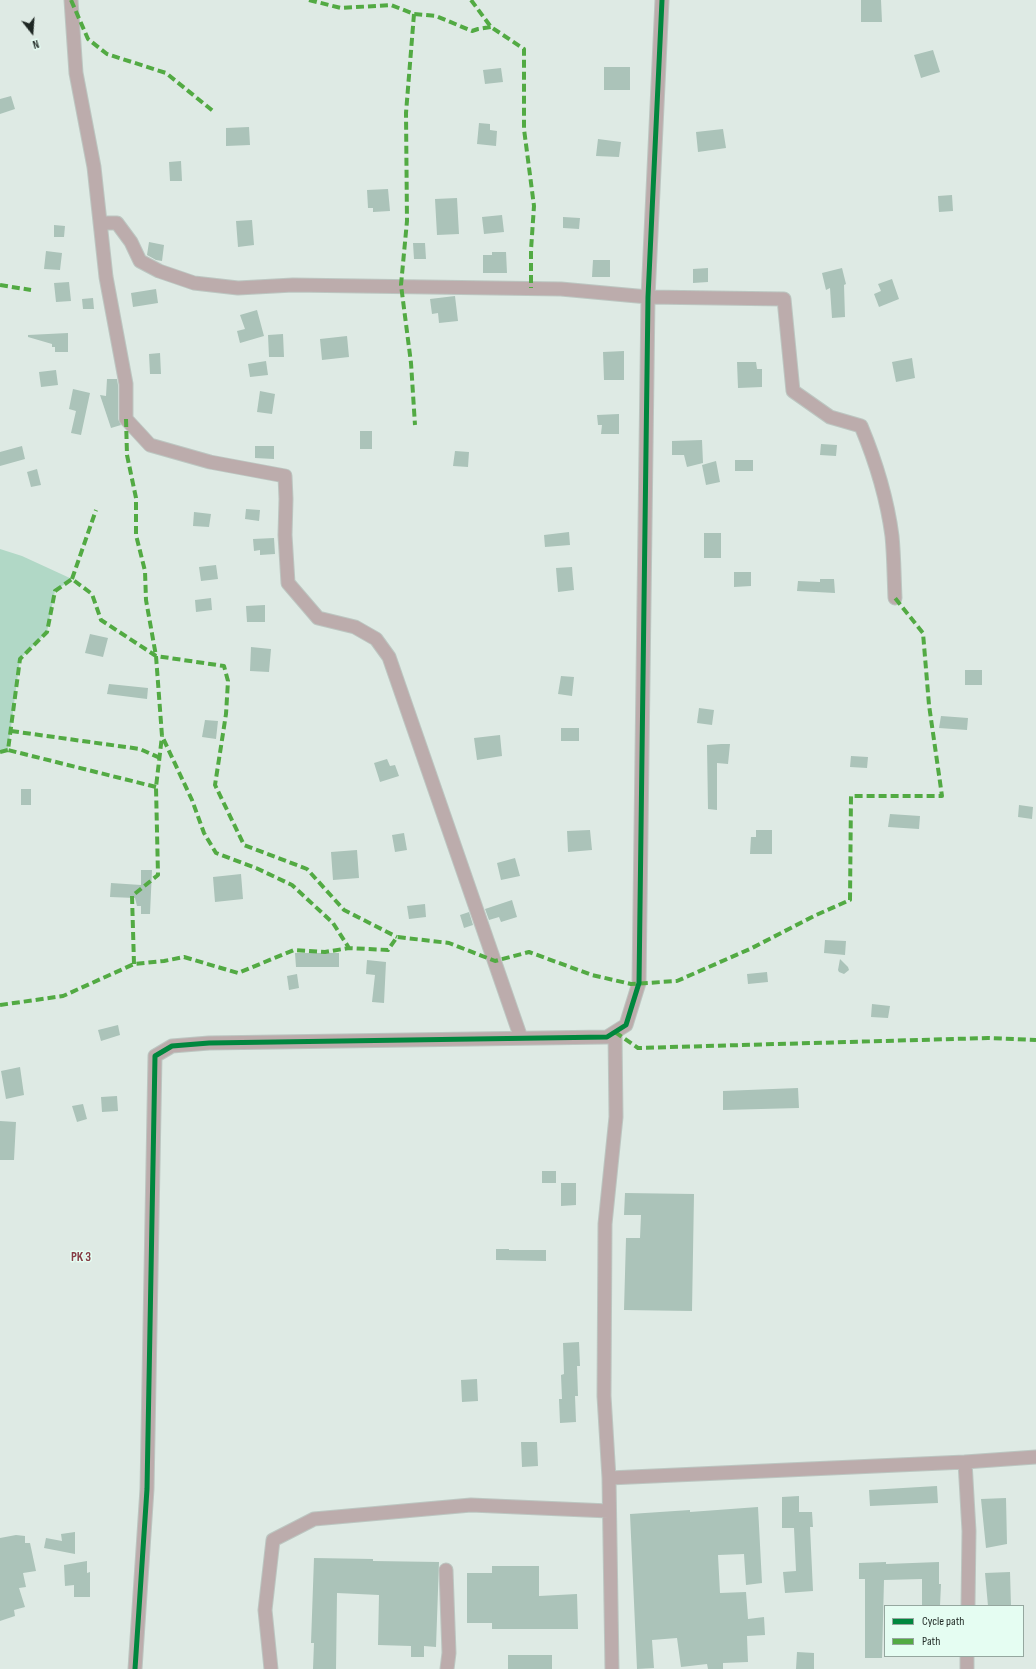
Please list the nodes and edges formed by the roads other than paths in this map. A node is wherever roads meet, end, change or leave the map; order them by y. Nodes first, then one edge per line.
1 (71, 0) edge
2 (662, 0) edge
3 (100, 222) junction
4 (648, 297) junction
5 (895, 598) dead end
6 (614, 1032) junction
7 (521, 1038) junction
8 (1036, 1457) edge
9 (965, 1462) junction
10 (609, 1478) junction
11 (609, 1511) junction
12 (446, 1570) dead end
13 (968, 1605) edge
14 (967, 1657) edge
15 (135, 1669) edge
16 (271, 1669) edge
17 (448, 1669) edge
18 (612, 1669) edge
19 (967, 1669) edge

1 - 3 street
2 - 4 street
3 - 4 street
3 - 7 street
4 - 5 street
4 - 6 street
6 - 7 street
6 - 10 street
7 - 15 street
8 - 9 street
9 - 10 street
9 - 13 street
10 - 11 street
11 - 16 street
11 - 18 street
12 - 17 street
14 - 19 street

